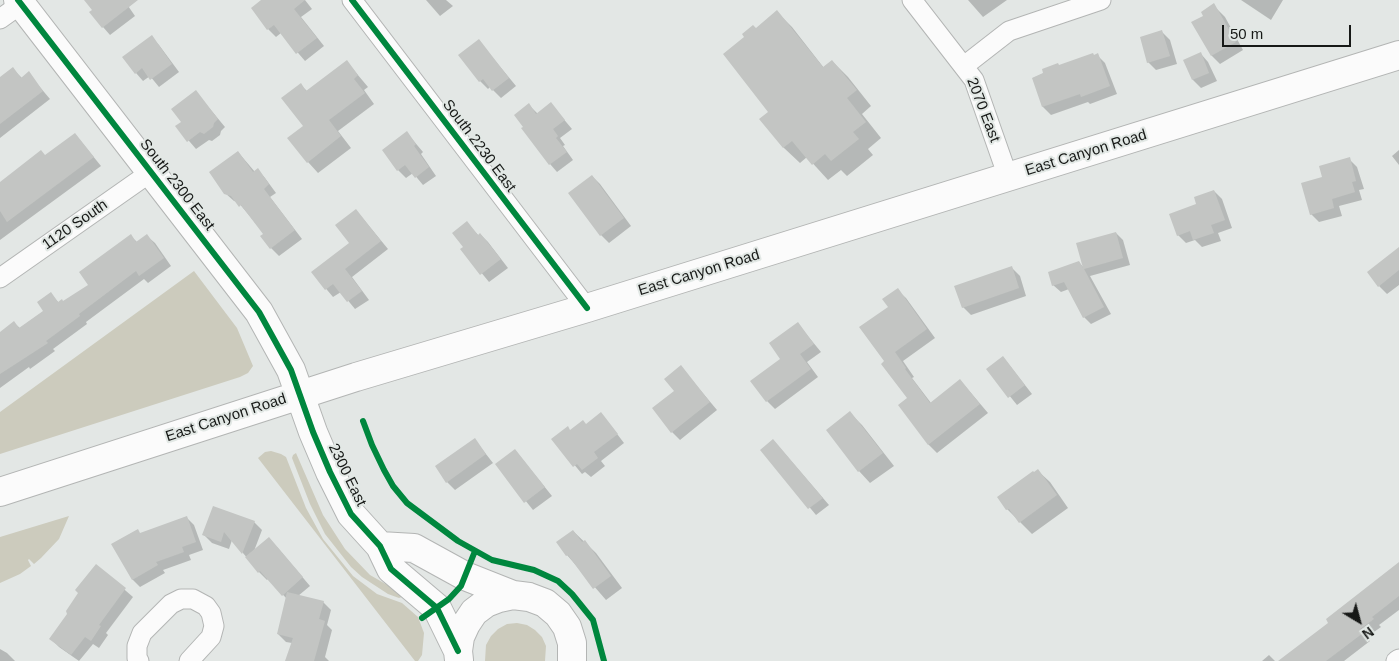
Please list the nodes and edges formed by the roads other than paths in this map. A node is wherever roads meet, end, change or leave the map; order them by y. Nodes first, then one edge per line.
1 (352, 0) edge
2 (912, 0) edge
3 (1102, 0) edge
4 (13, 8) edge
5 (1399, 56) edge
6 (964, 66) junction
7 (150, 172) junction
8 (1008, 177) junction
9 (0, 278) edge
10 (587, 308) junction
11 (300, 394) junction
12 (0, 492) edge
13 (380, 546) junction
14 (513, 595) junction
15 (458, 658) edge
16 (1399, 659) edge
17 (572, 660) edge
18 (139, 661) edge
19 (189, 661) edge
20 (1396, 661) edge

1 - 10 street, South 2230 East
2 - 6 street, 2070 East
3 - 6 street
4 - 7 main road, South 2300 East
5 - 8 main road, East Canyon Road
6 - 8 street, 2070 East
7 - 9 street, 1120 South
7 - 11 main road, South 2300 East
8 - 10 main road, East Canyon Road
10 - 11 main road, East Canyon Road
11 - 12 main road, East Canyon Road
11 - 13 main road, 2300 East
13 - 14 main road
13 - 15 main road, 2300 East
14 - 15 main road
14 - 17 main road
16 - 20 street
18 - 19 street

